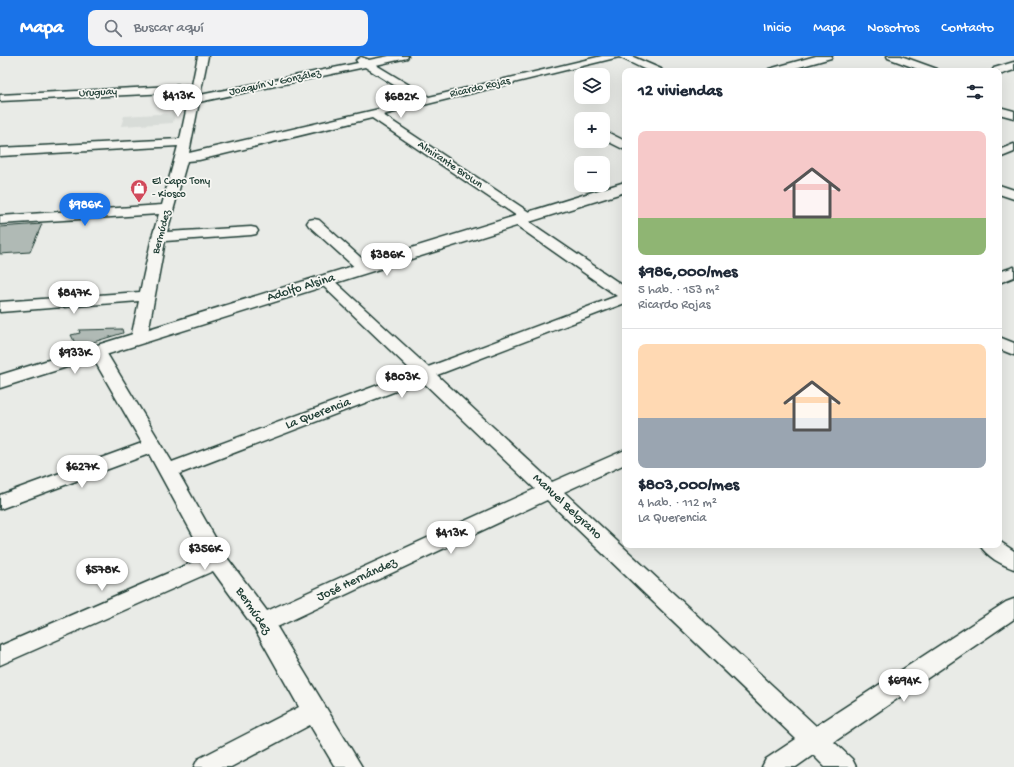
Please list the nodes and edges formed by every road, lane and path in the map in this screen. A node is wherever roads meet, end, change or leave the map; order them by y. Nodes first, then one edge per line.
1 (203, 56) edge
2 (354, 56) edge
3 (403, 56) edge
4 (615, 56) edge
5 (623, 56) edge
6 (827, 56) edge
7 (892, 56) edge
8 (367, 64) junction
9 (1014, 66) edge
10 (650, 68) edge
11 (784, 68) edge
12 (925, 68) edge
13 (1002, 70) edge
14 (195, 93) junction
15 (0, 98) edge
16 (427, 100) junction
17 (1002, 111) edge
18 (372, 113) junction
19 (1014, 115) edge
20 (610, 138) edge
21 (185, 142) junction
22 (622, 144) edge
23 (1014, 148) edge
24 (0, 152) edge
25 (1002, 153) edge
26 (182, 158) junction
27 (622, 188) edge
28 (1002, 190) edge
29 (1014, 195) edge
30 (168, 209) junction
31 (523, 219) junction
32 (0, 220) edge
33 (314, 223) dead end
34 (251, 231) dead end
35 (159, 237) junction
36 (364, 268) junction
37 (1014, 272) edge
38 (1002, 277) edge
39 (325, 280) junction
40 (622, 292) edge
41 (147, 296) junction
42 (622, 299) edge
43 (0, 307) edge
44 (139, 338) junction
45 (1002, 344) edge
46 (1014, 350) edge
47 (97, 352) junction
48 (426, 374) junction
49 (0, 382) edge
50 (153, 446) junction
51 (622, 457) edge
52 (168, 471) junction
53 (550, 491) junction
54 (0, 502) edge
55 (994, 548) edge
56 (218, 560) junction
57 (1014, 562) edge
58 (1014, 608) edge
59 (263, 624) junction
60 (0, 656) edge
61 (314, 711) junction
62 (815, 739) junction
63 (207, 767) edge
64 (349, 767) edge
65 (775, 767) edge
66 (843, 767) edge

1 - 14 street, Bermúdez
2 - 8 street
3 - 8 street, Joaquín V. González
4 - 16 street, Ricardo Rojas
5 - 10 street
6 - 11 street
7 - 12 street
8 - 14 street, Joaquín V. González
8 - 16 street
9 - 13 street
14 - 15 street, Uruguay
14 - 21 street, Bermúdez
16 - 18 street, Ricardo Rojas
17 - 19 street
18 - 26 street, Ricardo Rojas
18 - 31 street, Almirante Brown
20 - 22 street
21 - 24 street
21 - 26 street, Bermúdez
23 - 25 street
26 - 30 street, Bermúdez
27 - 31 street, Adolfo Alsina
28 - 29 street
30 - 32 street
30 - 35 street, Bermúdez
31 - 36 street, Adolfo Alsina
31 - 40 street, Almirante Brown
33 - 36 street
34 - 35 street
35 - 41 street, Bermúdez
36 - 39 street, Adolfo Alsina
37 - 38 street
39 - 44 street, Adolfo Alsina
39 - 48 street, Manuel Belgrano
41 - 43 street
41 - 44 street, Bermúdez
42 - 48 street, La Querencia
44 - 47 street, Adolfo Alsina
45 - 46 street
47 - 49 street, Adolfo Alsina
47 - 50 street, Bermúdez
48 - 52 street, La Querencia
48 - 53 street, Manuel Belgrano
50 - 52 street, Bermúdez
50 - 54 street
51 - 53 street, José Hernández
52 - 56 street, Bermúdez
53 - 59 street, José Hernández
53 - 62 street, Manuel Belgrano
55 - 57 street
56 - 59 street, Bermúdez
56 - 60 street
58 - 62 street
59 - 61 street, Bermúdez
61 - 63 street
61 - 64 street, Bermúdez
62 - 65 street
62 - 66 street, Manuel Belgrano

